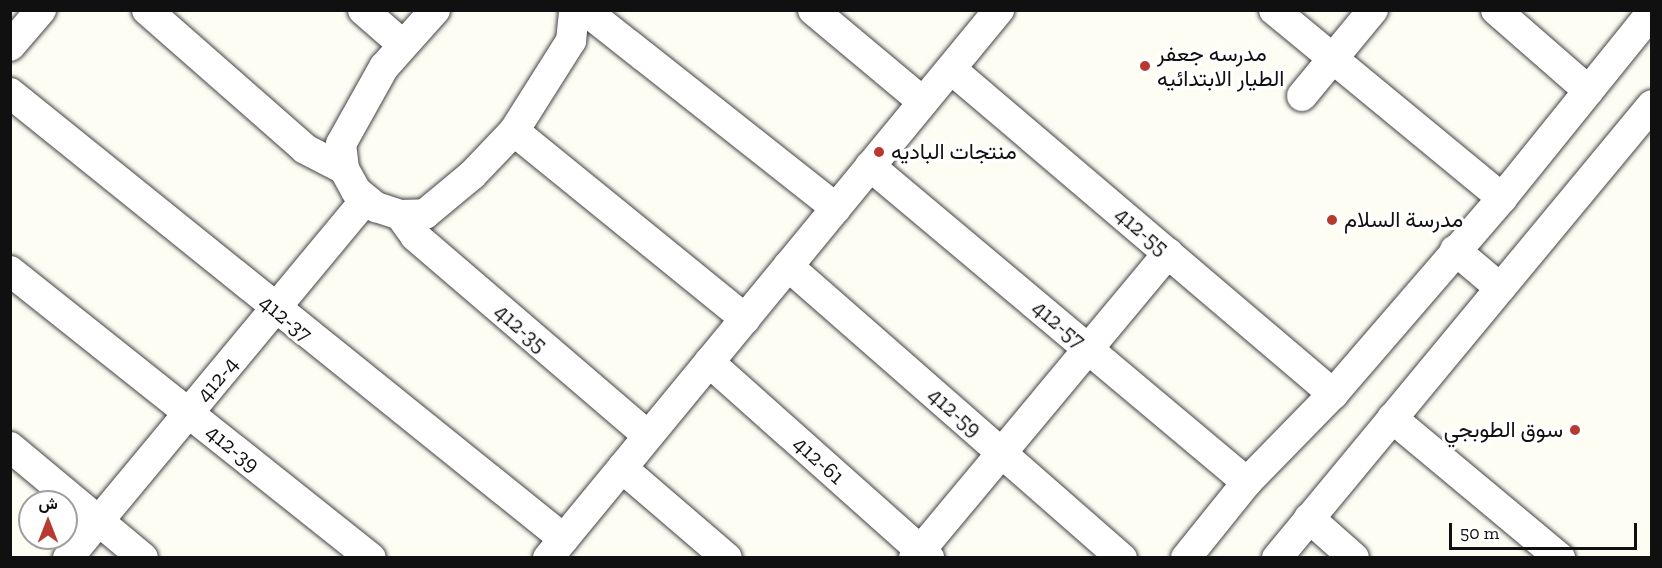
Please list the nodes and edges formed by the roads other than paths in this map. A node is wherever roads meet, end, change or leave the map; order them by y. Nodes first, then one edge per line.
1 (41, 10) edge
2 (147, 10) edge
3 (363, 10) edge
4 (435, 10) edge
5 (574, 10) edge
6 (585, 10) edge
7 (813, 10) edge
8 (999, 10) edge
9 (1274, 10) edge
10 (1373, 10) edge
11 (1496, 10) edge
12 (1652, 12) edge
13 (402, 44) junction
14 (10, 46) edge
15 (1334, 58) junction
16 (951, 69) junction
17 (1589, 91) junction
18 (10, 93) edge
19 (1302, 96) dead end
20 (923, 102) junction
21 (1647, 120) edge
22 (514, 130) junction
23 (870, 166) junction
24 (344, 169) junction
25 (1502, 198) junction
26 (365, 200) junction
27 (836, 208) junction
28 (400, 215) junction
29 (1455, 250) junction
30 (1168, 253) junction
31 (788, 266) junction
32 (10, 271) edge
33 (1500, 288) junction
34 (274, 309) junction
35 (745, 319) junction
36 (1088, 349) junction
37 (709, 362) junction
38 (1333, 394) junction
39 (189, 412) junction
40 (1392, 418) junction
41 (648, 436) junction
42 (10, 447) edge
43 (1002, 453) junction
44 (622, 468) junction
45 (1247, 482) junction
46 (1309, 518) junction
47 (99, 521) junction
48 (556, 548) edge
49 (921, 555) edge
50 (68, 558) edge
51 (143, 558) edge
52 (371, 558) edge
53 (727, 558) edge
54 (1122, 558) edge
55 (1186, 558) edge
56 (1277, 558) edge
57 (1354, 558) edge
58 (1560, 558) edge

1 - 14 street
2 - 24 street
3 - 13 street
4 - 13 street
5 - 22 street
6 - 27 street
7 - 20 street
8 - 16 street
9 - 15 street
10 - 15 street
11 - 17 street
12 - 17 street
13 - 24 street
15 - 19 street
15 - 25 street
16 - 20 street
16 - 30 street, 412-55
17 - 25 street
18 - 34 street, 412-37
20 - 23 street
21 - 33 street
22 - 28 street
22 - 35 street
23 - 27 street
23 - 36 street, 412-57
24 - 26 street
25 - 29 street
26 - 28 street
26 - 34 street, 412-4
27 - 31 street
28 - 41 street, 412-35
29 - 33 street
29 - 38 street
30 - 36 street
30 - 38 street, 412-55
31 - 35 street
31 - 43 street, 412-59
32 - 39 street, 412-39
33 - 40 street
34 - 39 street, 412-4
34 - 48 street, 412-37
35 - 37 street
36 - 43 street
36 - 45 street, 412-57
37 - 41 street
37 - 49 street, 412-61
38 - 45 street
39 - 47 street, 412-4
39 - 52 street, 412-39
40 - 46 street
40 - 58 street
41 - 44 street
42 - 47 street
43 - 49 street
43 - 54 street, 412-59
44 - 48 street
44 - 53 street
45 - 55 street
46 - 56 street
46 - 57 street
47 - 50 street, 412-4
47 - 51 street

